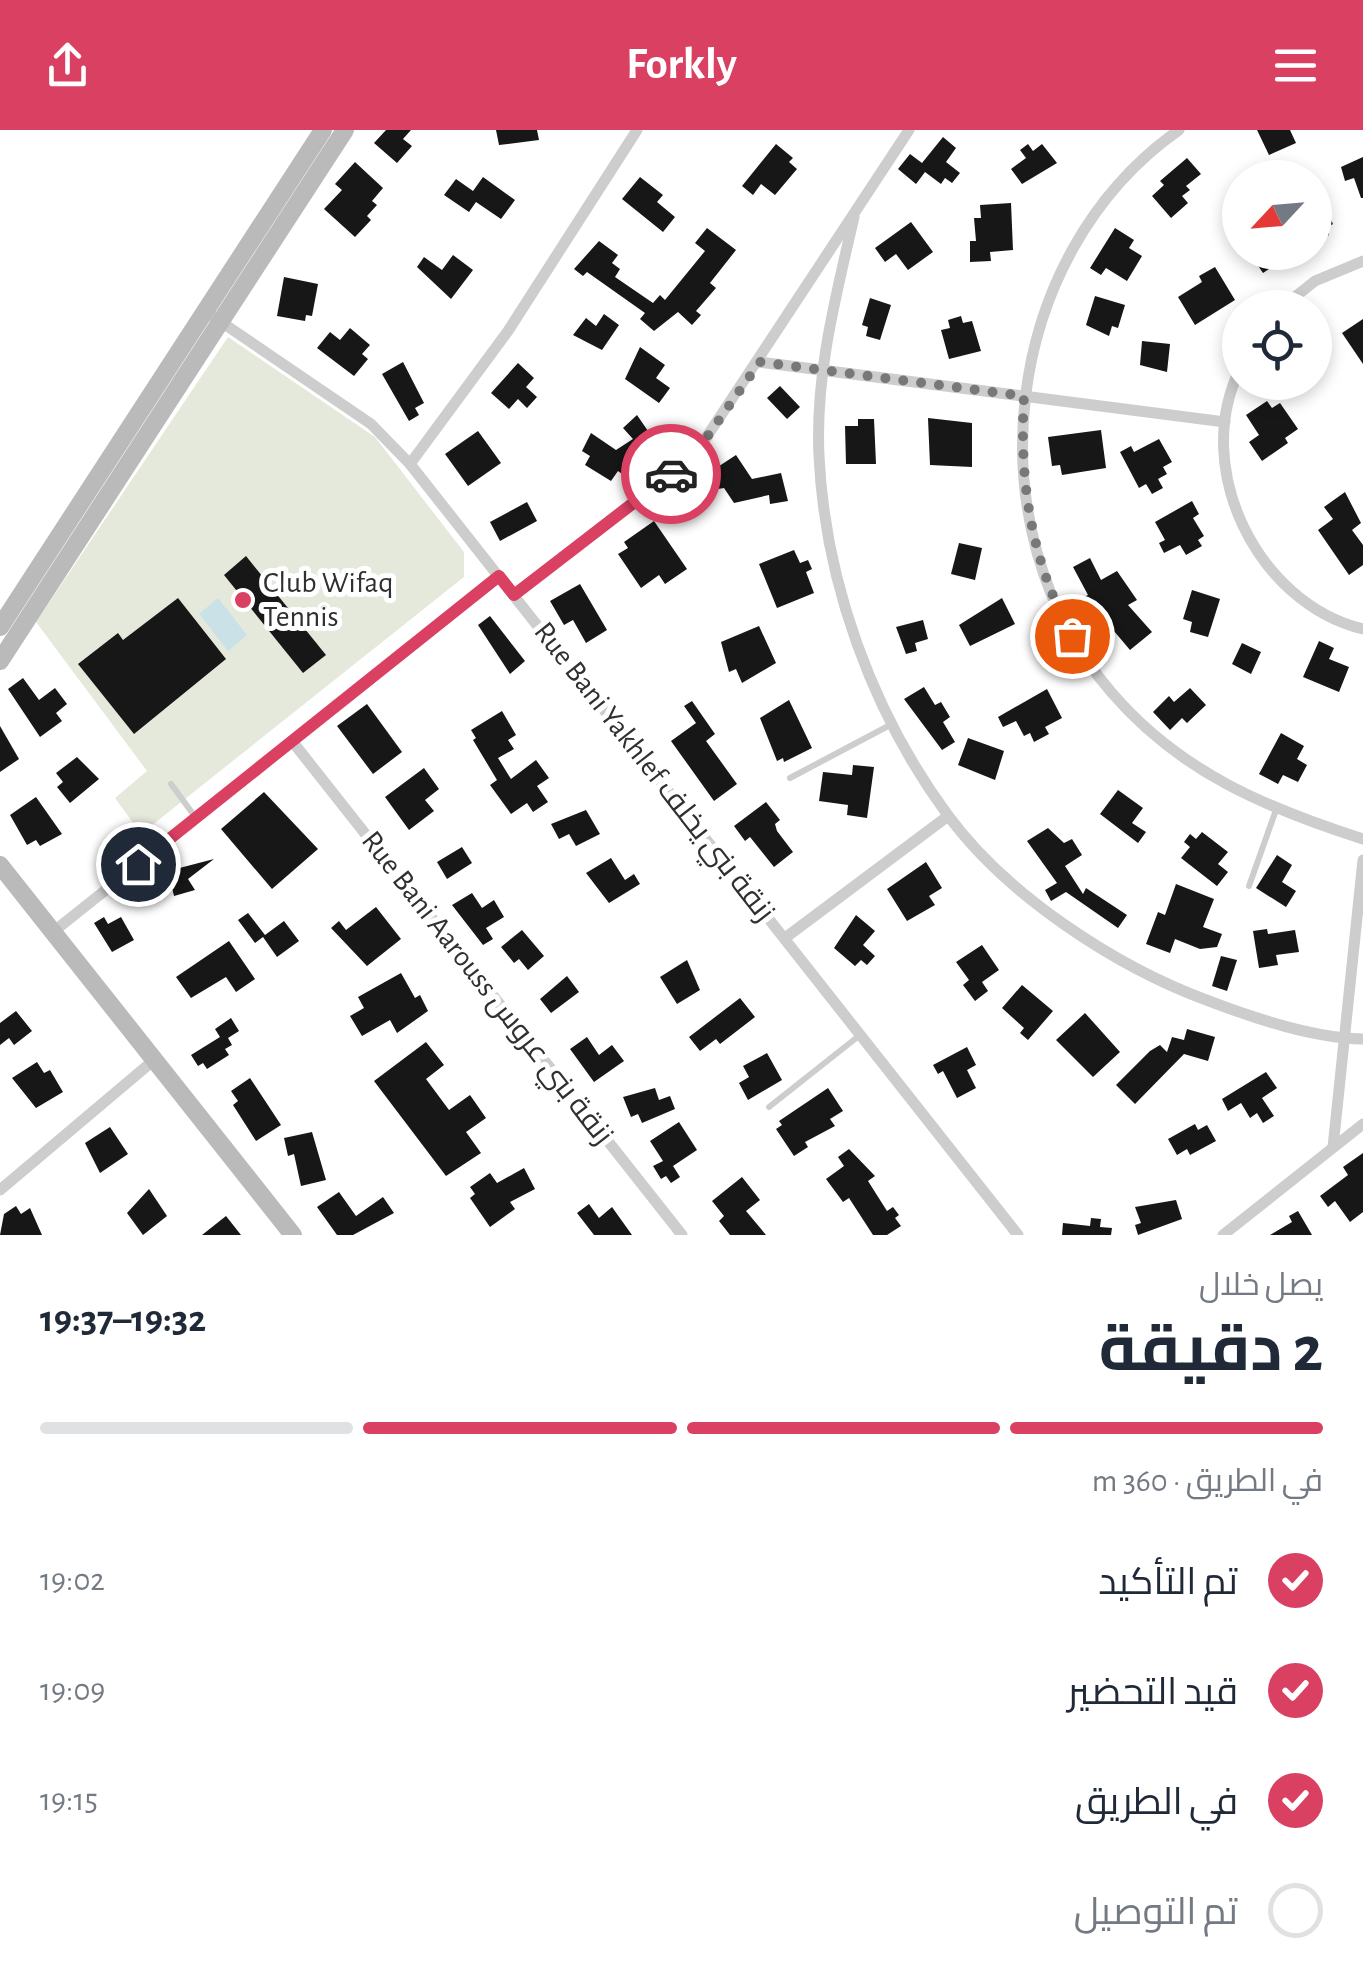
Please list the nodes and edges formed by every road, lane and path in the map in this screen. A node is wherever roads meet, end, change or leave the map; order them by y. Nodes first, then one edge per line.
1 (323, 130) edge
2 (345, 130) edge
3 (637, 130) edge
4 (908, 130) edge
5 (1179, 130) edge
6 (854, 217) junction
7 (1363, 261) edge
8 (1304, 290) edge
9 (212, 316) junction
10 (760, 362) junction
11 (820, 372) junction
12 (1024, 396) junction
13 (1231, 400) edge
14 (1225, 422) junction
15 (410, 464) junction
16 (499, 576) junction
17 (514, 595) junction
18 (0, 627) edge
19 (1363, 628) edge
20 (0, 661) edge
21 (893, 724) junction
22 (292, 741) junction
23 (790, 778) dead end
24 (171, 784) dead end
25 (1276, 810) junction
26 (948, 816) junction
27 (196, 818) junction
28 (1363, 838) edge
29 (1363, 860) edge
30 (0, 865) edge
31 (1249, 886) dead end
32 (53, 932) junction
33 (785, 938) junction
34 (861, 1034) junction
35 (1347, 1039) junction
36 (1363, 1039) edge
37 (154, 1060) junction
38 (769, 1107) dead end
39 (1363, 1124) edge
40 (1333, 1147) junction
41 (0, 1190) edge
42 (293, 1235) edge
43 (682, 1235) edge
44 (1018, 1235) edge
45 (1224, 1235) edge

1 - 9 street
2 - 9 street
3 - 15 street
4 - 6 street
5 - 12 street
6 - 10 street
6 - 11 street
7 - 8 street
9 - 15 street, Rue Bani Yakhlef زنقة بني يخلف
9 - 18 street
9 - 20 street
10 - 11 street
10 - 17 street
11 - 12 street
11 - 21 street
12 - 14 street
12 - 25 street
13 - 14 street
14 - 19 street
15 - 16 street, Rue Bani Yakhlef زنقة بني يخلف
16 - 17 street, Rue Bani Yakhlef زنقة بني يخلف
16 - 22 street
17 - 33 street, Rue Bani Yakhlef زنقة بني يخلف
21 - 23 lane
21 - 26 street
22 - 27 street
22 - 43 street, Rue Bani Aarouss زنقة بني عروس
24 - 27 lane
25 - 28 street
25 - 31 lane
26 - 33 street
26 - 35 street
27 - 32 street
29 - 35 street
30 - 32 street
32 - 37 street
33 - 34 street, Rue Bani Yakhlef زنقة بني يخلف
34 - 38 lane
34 - 44 street, Rue Bani Yakhlef زنقة بني يخلف
35 - 36 street
35 - 40 street
37 - 41 street
37 - 42 street
39 - 40 street
40 - 45 street

